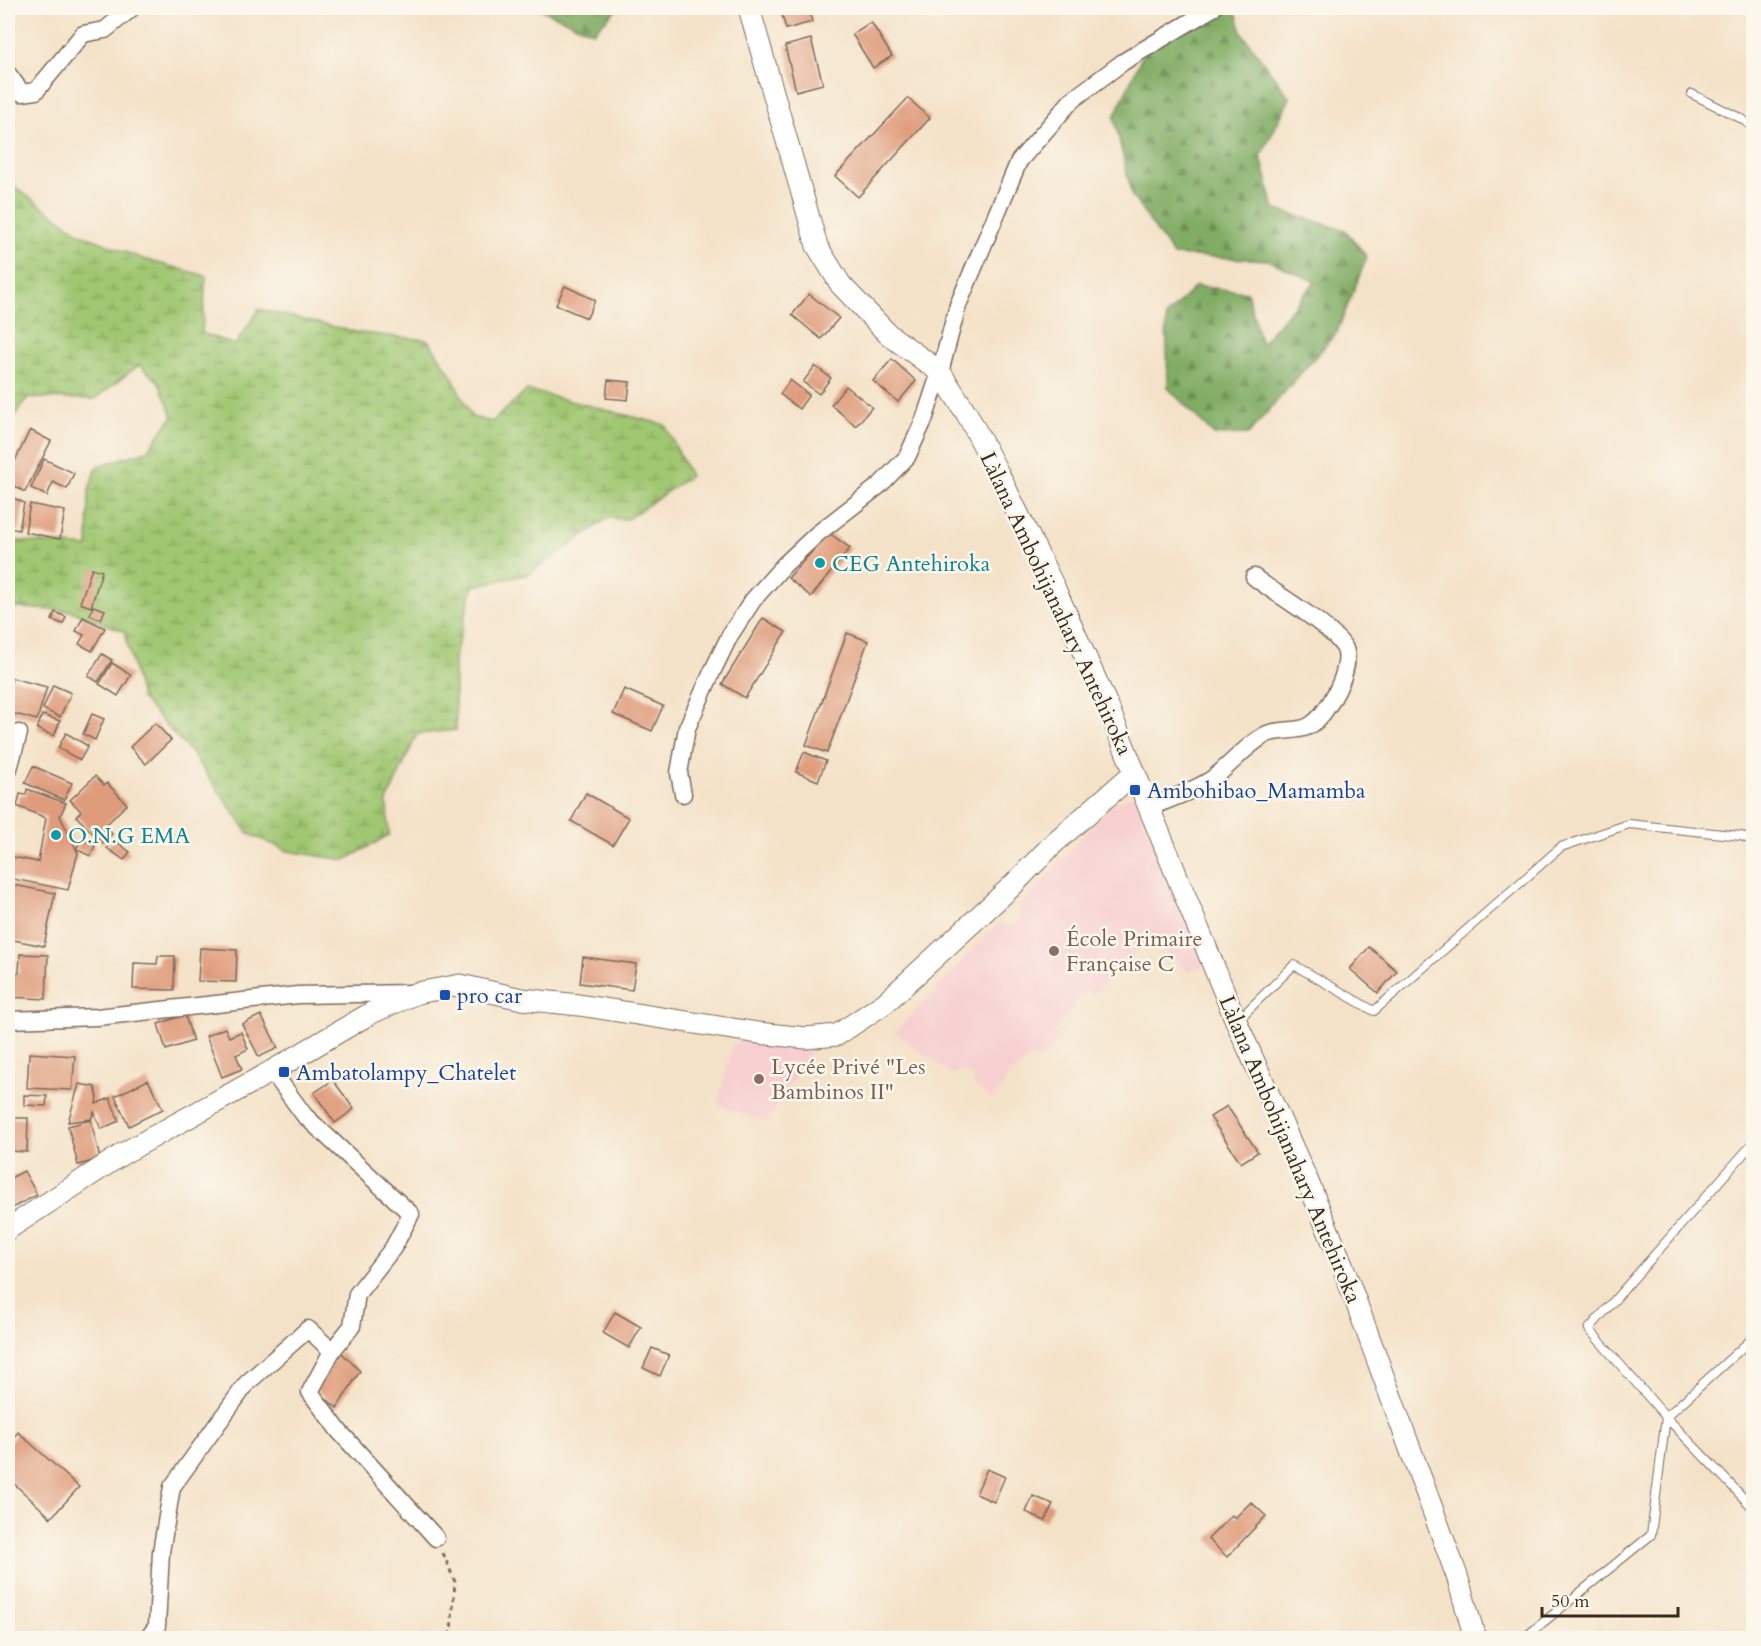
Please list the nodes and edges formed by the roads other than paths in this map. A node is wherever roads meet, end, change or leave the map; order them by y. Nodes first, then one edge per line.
1 (132, 8) edge
2 (749, 8) edge
3 (1213, 8) edge
4 (8, 74) edge
5 (1692, 94) dead end
6 (1754, 128) edge
7 (940, 372) junction
8 (1254, 577) dead end
9 (19, 733) dead end
10 (8, 772) edge
11 (1134, 773) junction
12 (683, 794) dead end
13 (1150, 807) junction
14 (1754, 841) edge
15 (417, 993) junction
16 (8, 1020) edge
17 (1236, 1021) junction
18 (272, 1071) junction
19 (1754, 1142) edge
20 (8, 1229) edge
21 (1754, 1338) edge
22 (332, 1351) junction
23 (1666, 1417) junction
24 (1754, 1509) edge
25 (436, 1538) road end
26 (148, 1638) edge
27 (1475, 1638) edge
28 (1524, 1638) edge

1 - 4 street
2 - 7 street, Làlana Ambohijanahary Antehiroka
3 - 7 street
5 - 6 lane
7 - 11 street, Làlana Ambohijanahary Antehiroka
7 - 12 street
8 - 13 street
9 - 10 street
11 - 13 street, Làlana Ambohijanahary Antehiroka
11 - 15 street
13 - 17 street, Làlana Ambohijanahary Antehiroka
14 - 17 lane
15 - 16 street
15 - 18 street
17 - 27 street, Làlana Ambohijanahary Antehiroka
18 - 20 street
18 - 22 street
19 - 23 lane
21 - 23 lane
22 - 25 street
22 - 26 street
23 - 24 lane
23 - 28 lane

